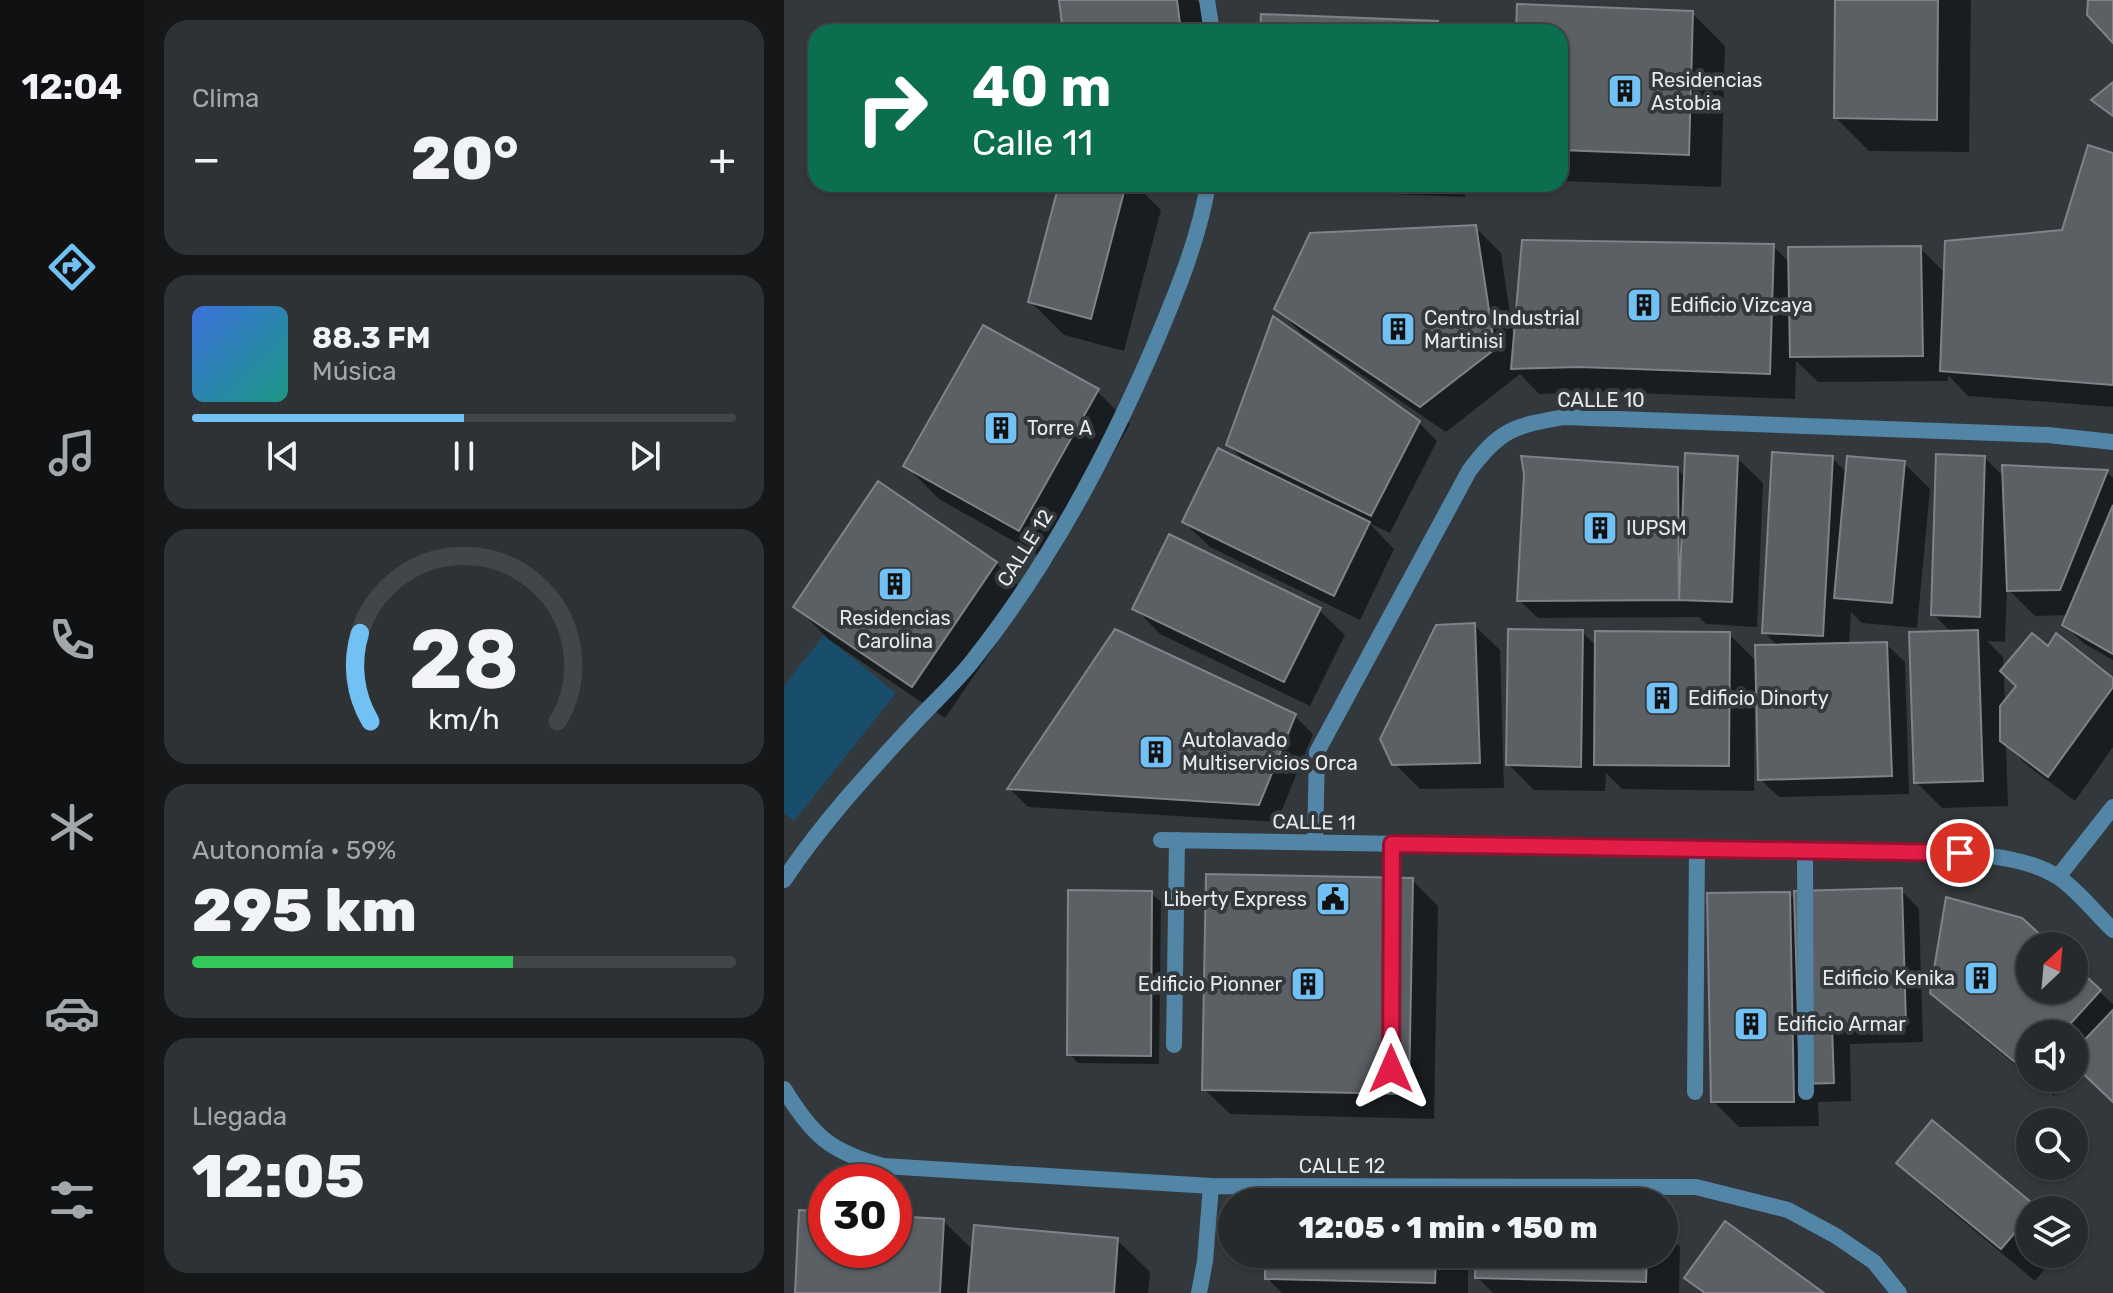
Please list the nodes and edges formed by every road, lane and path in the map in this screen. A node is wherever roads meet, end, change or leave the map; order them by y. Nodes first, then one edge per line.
1 (1207, 0) edge
2 (1211, 24) edge
3 (1207, 192) edge
4 (2113, 442) edge
5 (2113, 807) edge
6 (1315, 842) junction
7 (1392, 844) junction
8 (1697, 849) junction
9 (1805, 851) junction
10 (2058, 877) junction
11 (784, 880) edge
12 (2113, 930) edge
13 (1174, 1045) dead end
14 (1391, 1069) dead end
15 (784, 1089) edge
16 (1695, 1092) dead end
17 (1806, 1092) dead end
18 (1211, 1186) junction
19 (1199, 1293) edge
20 (1899, 1293) edge

1 - 2 street
3 - 11 street, CALLE 12
4 - 6 street, CALLE 10
5 - 10 street
6 - 7 street, CALLE 11
6 - 13 street, CALLE 11
7 - 8 street, CALLE 11
7 - 14 street
8 - 9 street, CALLE 11
8 - 16 street
9 - 10 street, CALLE 11
9 - 17 street
10 - 12 street, CALLE 11
15 - 18 street, CALLE 12
18 - 19 street
18 - 20 street, CALLE 12

